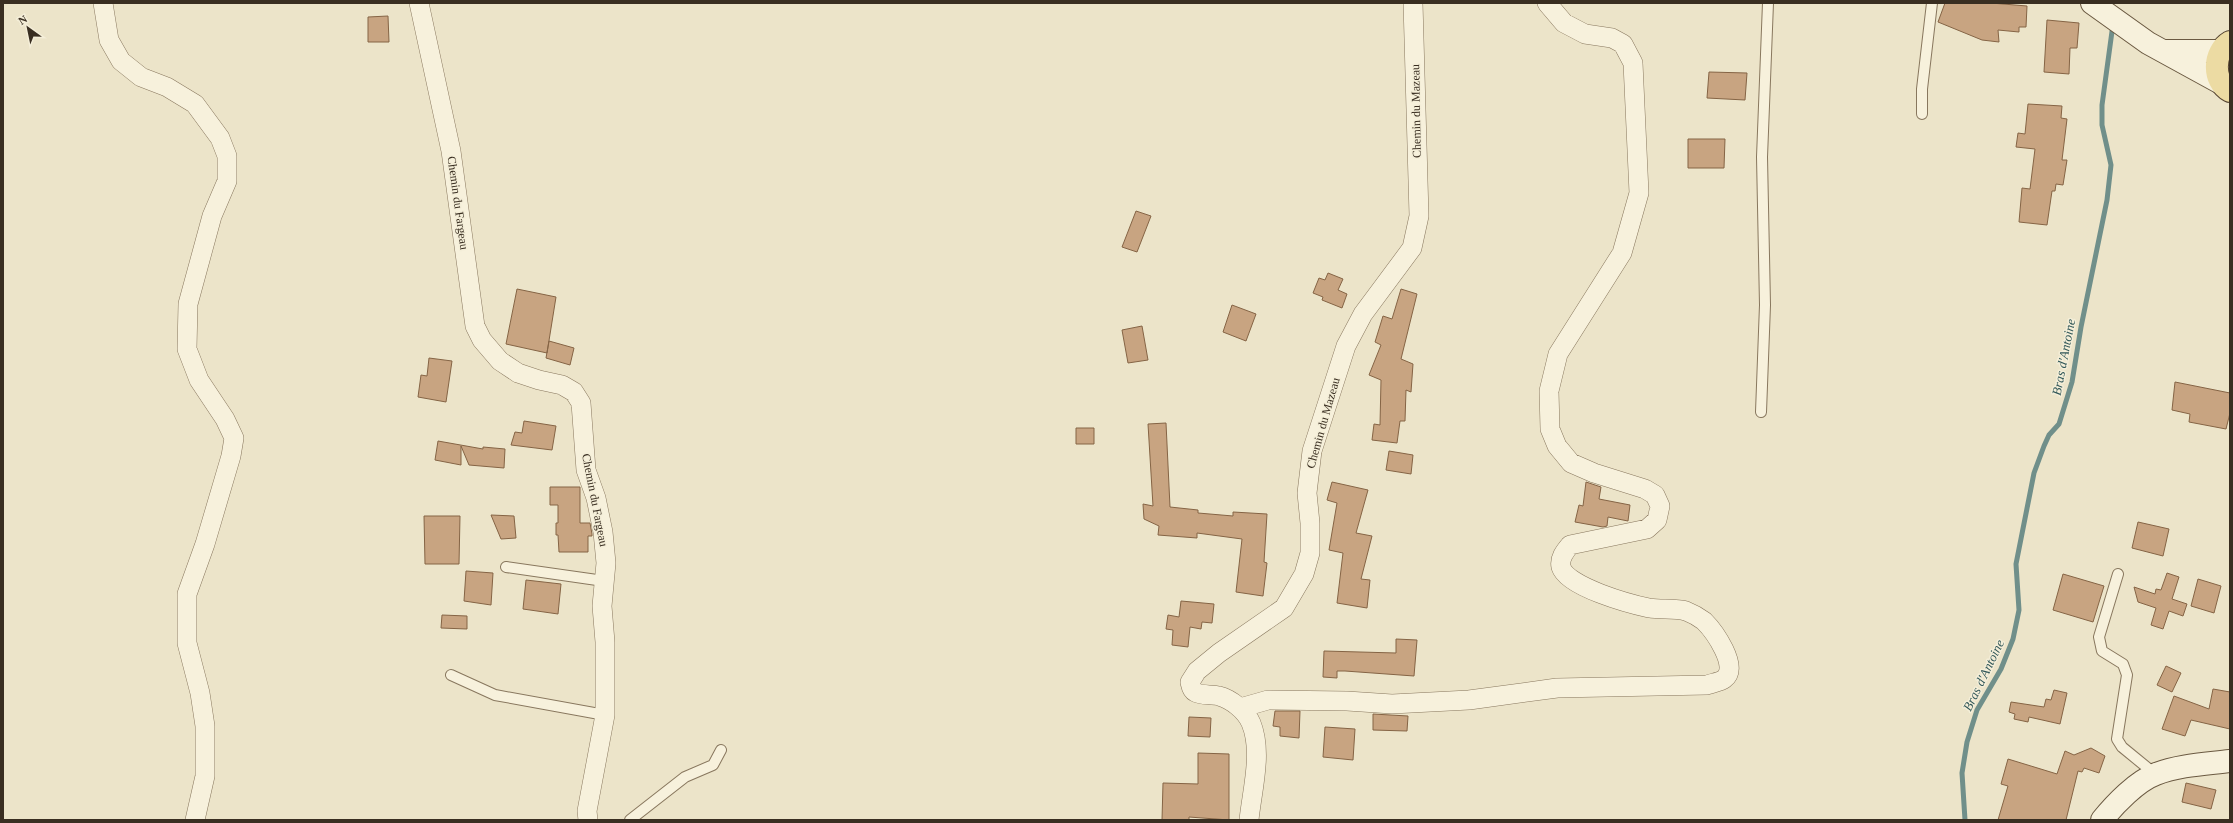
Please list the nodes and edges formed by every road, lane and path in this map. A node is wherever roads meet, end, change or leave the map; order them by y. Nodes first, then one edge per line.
1 (103, 3) edge
2 (419, 3) edge
3 (1413, 3) edge
4 (1547, 3) edge
5 (1768, 3) edge
6 (1932, 3) edge
7 (2098, 7) edge
8 (2225, 46) edge
9 (2161, 51) junction
10 (2226, 87) edge
11 (1922, 114) dead end
12 (1761, 412) dead end
13 (506, 567) dead end
14 (2118, 574) dead end
15 (604, 581) junction
16 (451, 675) dead end
17 (1240, 708) junction
18 (605, 715) junction
19 (721, 750) dead end
20 (2230, 761) edge
21 (2155, 774) junction
22 (195, 820) edge
23 (588, 820) edge
24 (630, 820) edge
25 (1249, 820) edge
26 (2102, 820) edge

1 - 22 street
2 - 15 street, Chemin du Fargeau
3 - 17 street, Chemin du Mazeau
4 - 17 street
5 - 12 lane
6 - 11 lane
7 - 9 main road
8 - 9 main road
8 - 10 main road
9 - 10 main road
13 - 15 lane
14 - 21 lane
15 - 18 street, Chemin du Fargeau
16 - 18 lane
17 - 25 street, Chemin du Mazeau
18 - 23 street, Chemin du Fargeau
19 - 24 lane
20 - 21 main road
21 - 26 main road

